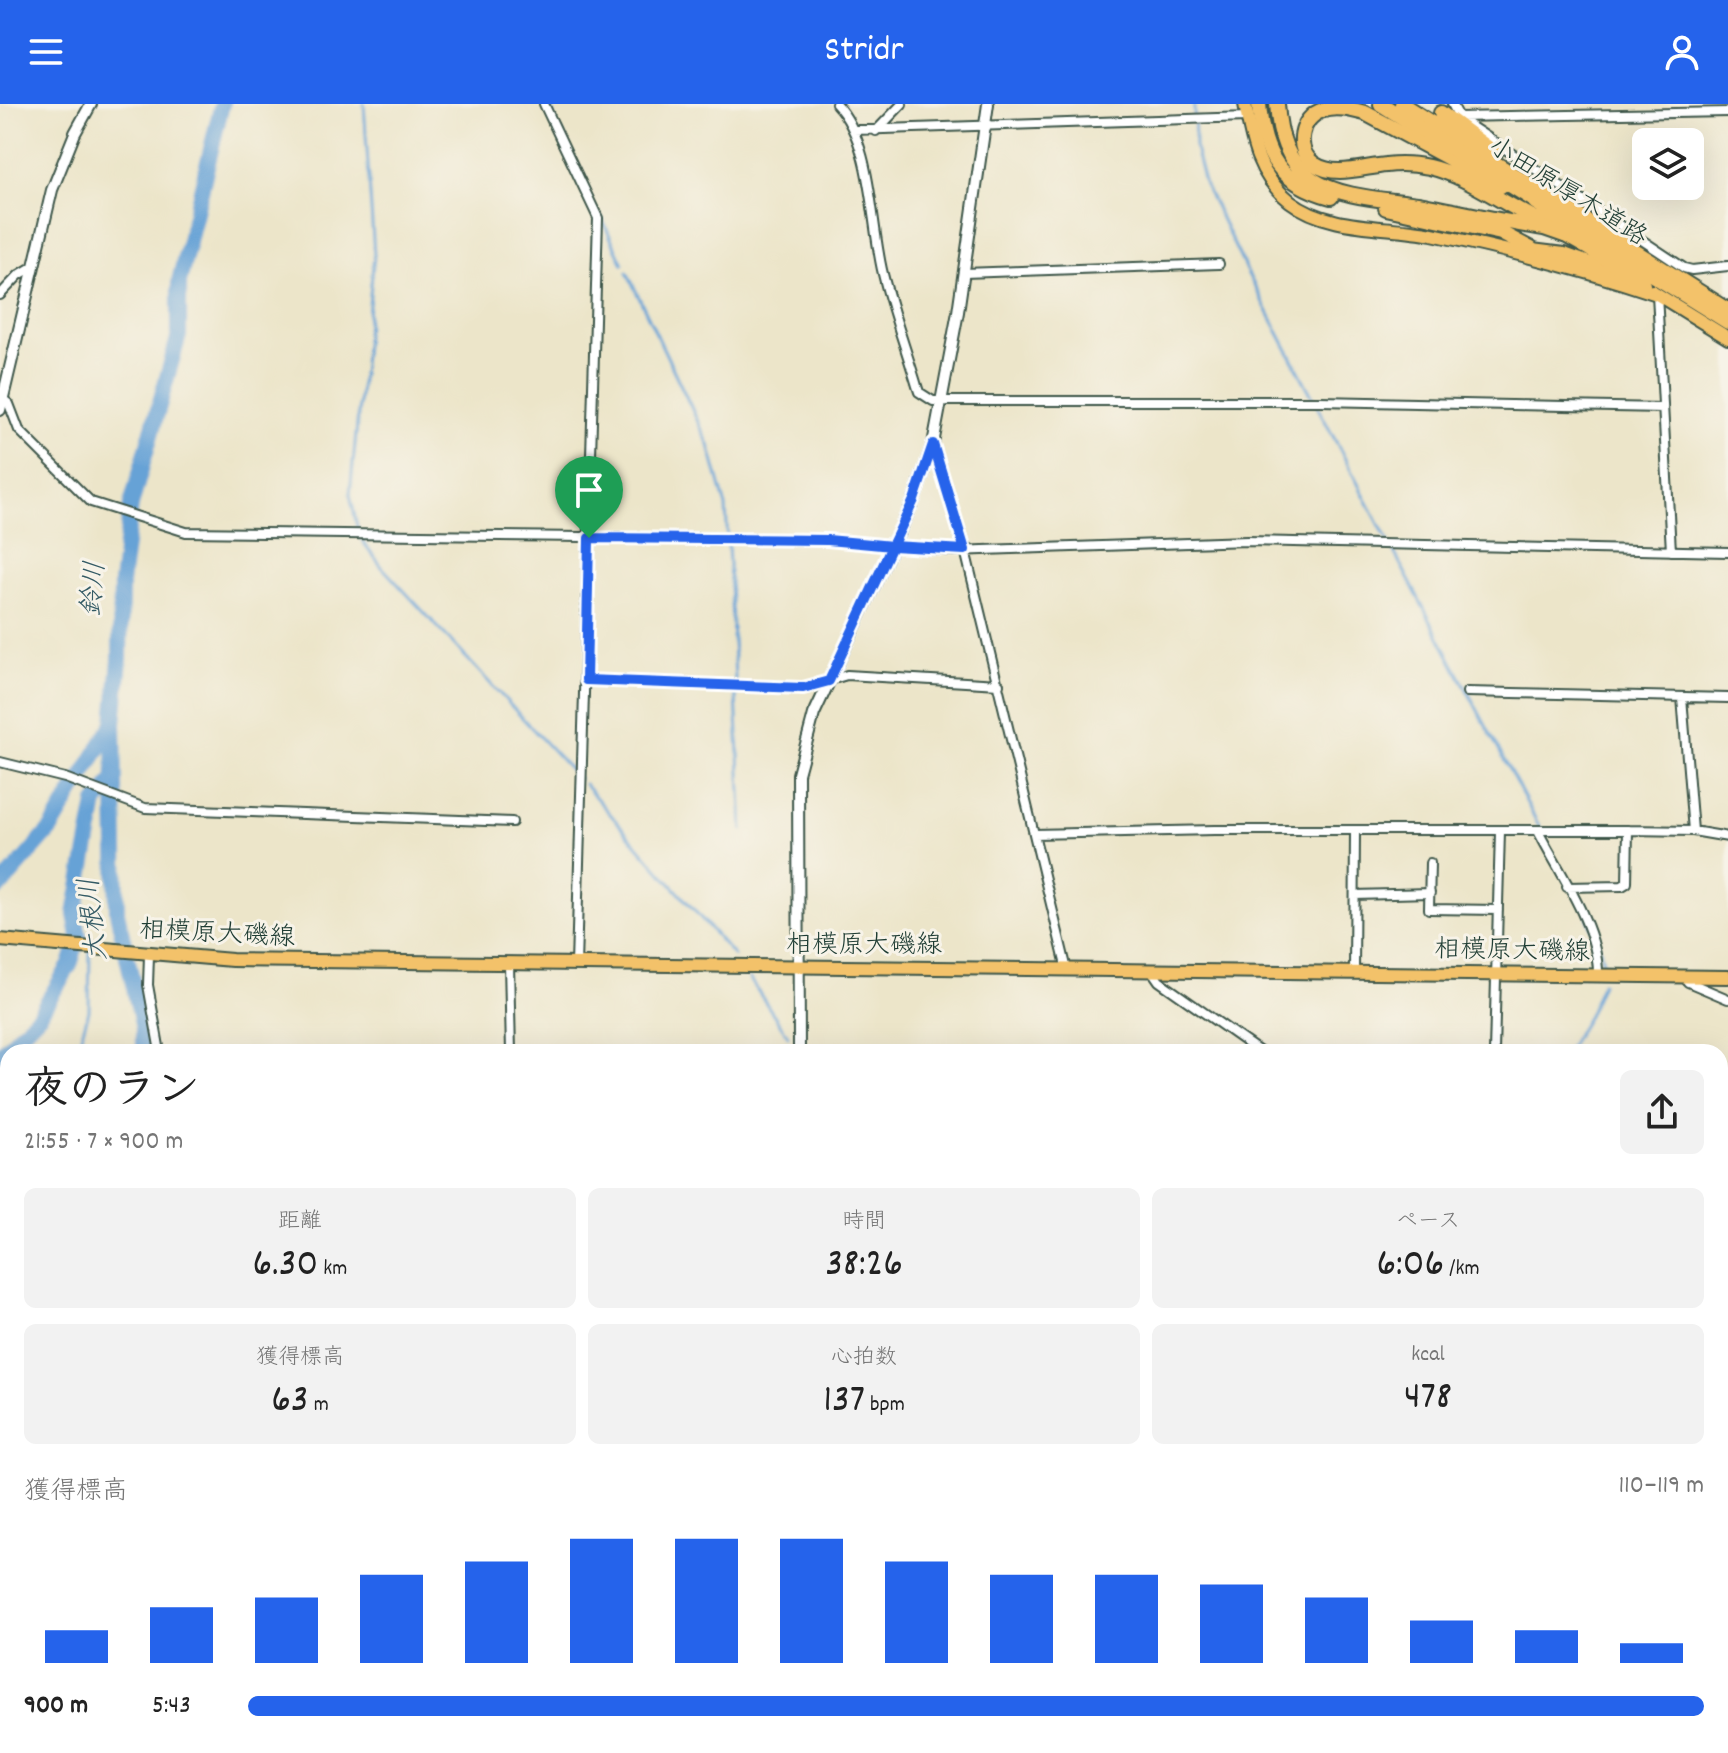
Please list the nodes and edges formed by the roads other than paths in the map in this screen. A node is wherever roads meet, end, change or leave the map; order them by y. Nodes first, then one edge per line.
1 (91, 104) edge
2 (544, 104) edge
3 (836, 104) edge
4 (902, 104) edge
5 (988, 104) edge
6 (1259, 104) edge
7 (1277, 104) edge
8 (1381, 104) edge
9 (1402, 104) edge
10 (1447, 108) edge
11 (1246, 110) edge
12 (1728, 112) edge
13 (1459, 117) junction
14 (985, 127) junction
15 (854, 130) junction
16 (876, 131) junction
17 (1548, 202) junction
18 (1564, 235) junction
19 (1497, 248) junction
20 (1531, 249) junction
21 (1219, 264) dead end
22 (34, 266) junction
23 (1728, 266) edge
24 (964, 273) junction
25 (1608, 277) junction
26 (1643, 285) junction
27 (1657, 294) junction
28 (0, 295) edge
29 (1728, 310) edge
30 (1728, 322) edge
31 (1728, 338) edge
32 (942, 403) junction
33 (1, 404) edge
34 (1663, 408) junction
35 (933, 444) junction
36 (589, 538) junction
37 (892, 546) junction
38 (965, 550) junction
39 (1671, 551) junction
40 (1728, 552) edge
41 (586, 680) junction
42 (829, 681) junction
43 (999, 684) junction
44 (1469, 692) dead end
45 (1682, 697) junction
46 (1728, 698) edge
47 (0, 762) edge
48 (512, 822) dead end
49 (1542, 830) junction
50 (1628, 830) junction
51 (1355, 831) junction
52 (1500, 831) junction
53 (1693, 831) junction
54 (1034, 834) junction
55 (1728, 837) edge
56 (1430, 863) dead end
57 (1570, 886) junction
58 (1430, 893) junction
59 (1355, 895) junction
60 (1498, 910) junction
61 (0, 940) edge
62 (146, 954) junction
63 (509, 964) junction
64 (576, 965) junction
65 (799, 968) junction
66 (1067, 970) junction
67 (1152, 971) junction
68 (1354, 973) junction
69 (1496, 974) junction
70 (1598, 975) junction
71 (1682, 976) junction
72 (1728, 977) edge
73 (1728, 999) edge
74 (159, 1044) edge
75 (511, 1044) edge
76 (799, 1044) edge
77 (1249, 1044) edge
78 (1494, 1044) edge

1 - 22 street
2 - 36 street
3 - 15 street
4 - 16 street
5 - 14 street
6 - 20 highway
7 - 18 highway
8 - 17 highway, 小田原厚木道路
9 - 17 highway, 小田原厚木道路
10 - 13 street
10 - 17 highway
11 - 14 street
11 - 19 main road
12 - 13 street
13 - 23 street
14 - 16 street
14 - 24 street
15 - 16 street
15 - 32 street
17 - 18 highway
17 - 29 highway, 小田原厚木道路
17 - 30 highway, 小田原厚木道路
18 - 26 highway
19 - 20 main road
19 - 25 main road
20 - 25 main road
20 - 26 main road
21 - 24 street
22 - 28 street
22 - 33 street
24 - 32 street
25 - 27 main road
26 - 27 main road
27 - 31 main road
27 - 34 street
32 - 34 street
32 - 35 street
33 - 36 street
34 - 39 street
35 - 37 street
35 - 38 street
36 - 37 street
36 - 41 street
37 - 38 street
37 - 42 street
38 - 39 street
38 - 43 street
39 - 40 street
41 - 42 street
41 - 64 street
42 - 43 street
42 - 65 street
43 - 54 street
44 - 45 street
45 - 46 street
45 - 53 street
47 - 48 street
49 - 50 street
49 - 52 street
49 - 57 street
50 - 53 street
50 - 57 street
51 - 52 street
51 - 54 street
51 - 59 street
52 - 60 street
53 - 55 street
54 - 66 street
56 - 58 street
57 - 70 street
58 - 59 street
58 - 60 street
59 - 68 street
60 - 69 street
61 - 62 main road, 相模原大磯線
62 - 63 main road, 相模原大磯線
62 - 74 street
63 - 64 main road, 相模原大磯線
63 - 75 street
64 - 65 main road, 相模原大磯線
65 - 66 main road, 相模原大磯線
65 - 76 street
66 - 67 main road, 相模原大磯線
67 - 68 main road, 相模原大磯線
67 - 77 street
68 - 69 main road, 相模原大磯線
69 - 70 main road, 相模原大磯線
69 - 78 street
70 - 71 main road, 相模原大磯線
71 - 72 main road, 相模原大磯線
71 - 73 street

